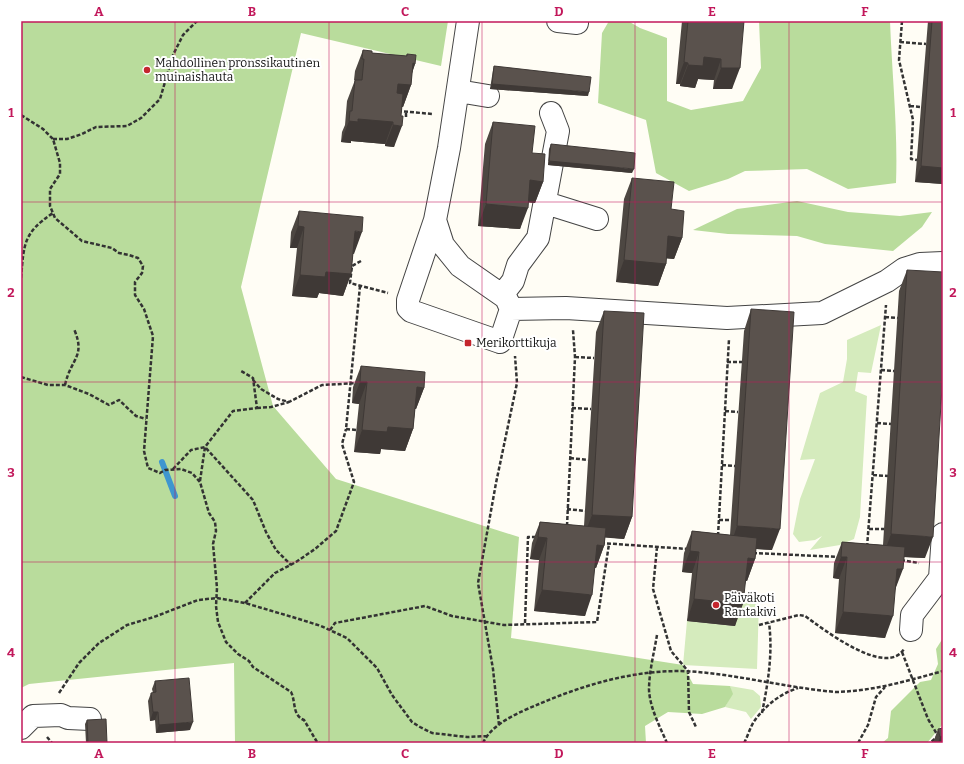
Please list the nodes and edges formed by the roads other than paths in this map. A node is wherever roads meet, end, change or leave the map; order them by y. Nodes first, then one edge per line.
1 (468, 21) edge
2 (558, 21) edge
3 (578, 21) edge
4 (458, 91) junction
5 (488, 96) dead end
6 (551, 113) dead end
7 (546, 203) junction
8 (597, 219) dead end
9 (435, 220) junction
10 (943, 263) edge
11 (887, 280) junction
12 (943, 282) edge
13 (506, 302) junction
14 (943, 534) edge
15 (911, 630) road end
16 (90, 719) edge
17 (27, 722) edge

1 - 4 street
2 - 3 street
4 - 5 street
4 - 9 street
6 - 7 street
7 - 8 street
7 - 13 street
9 - 13 street
9 - 13 street
10 - 11 street
11 - 12 street
11 - 13 street
14 - 15 street
16 - 17 street

